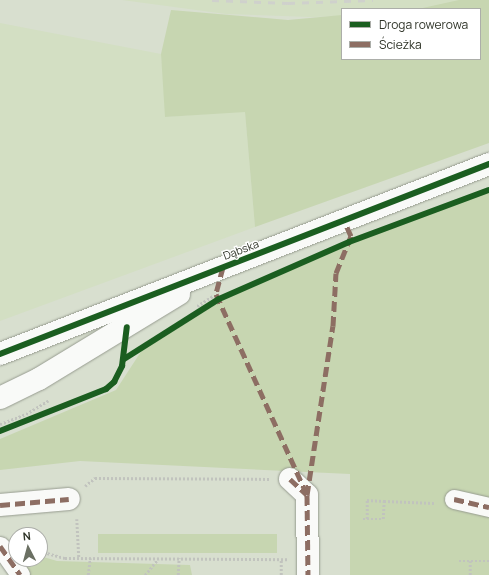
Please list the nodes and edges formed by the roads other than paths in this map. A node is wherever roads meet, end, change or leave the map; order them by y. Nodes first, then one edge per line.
1 (489, 164) edge
2 (223, 267) junction
3 (0, 354) edge
4 (0, 398) edge
5 (290, 479) road end
6 (73, 499) road end
7 (454, 499) road end
8 (0, 505) edge
9 (489, 507) edge
10 (0, 546) edge
11 (308, 567) edge
12 (20, 575) edge

1 - 2 street, Dąbska
2 - 3 street, Dąbska
2 - 4 street, Dąbska
5 - 11 street
6 - 8 street
7 - 9 street
10 - 12 street

